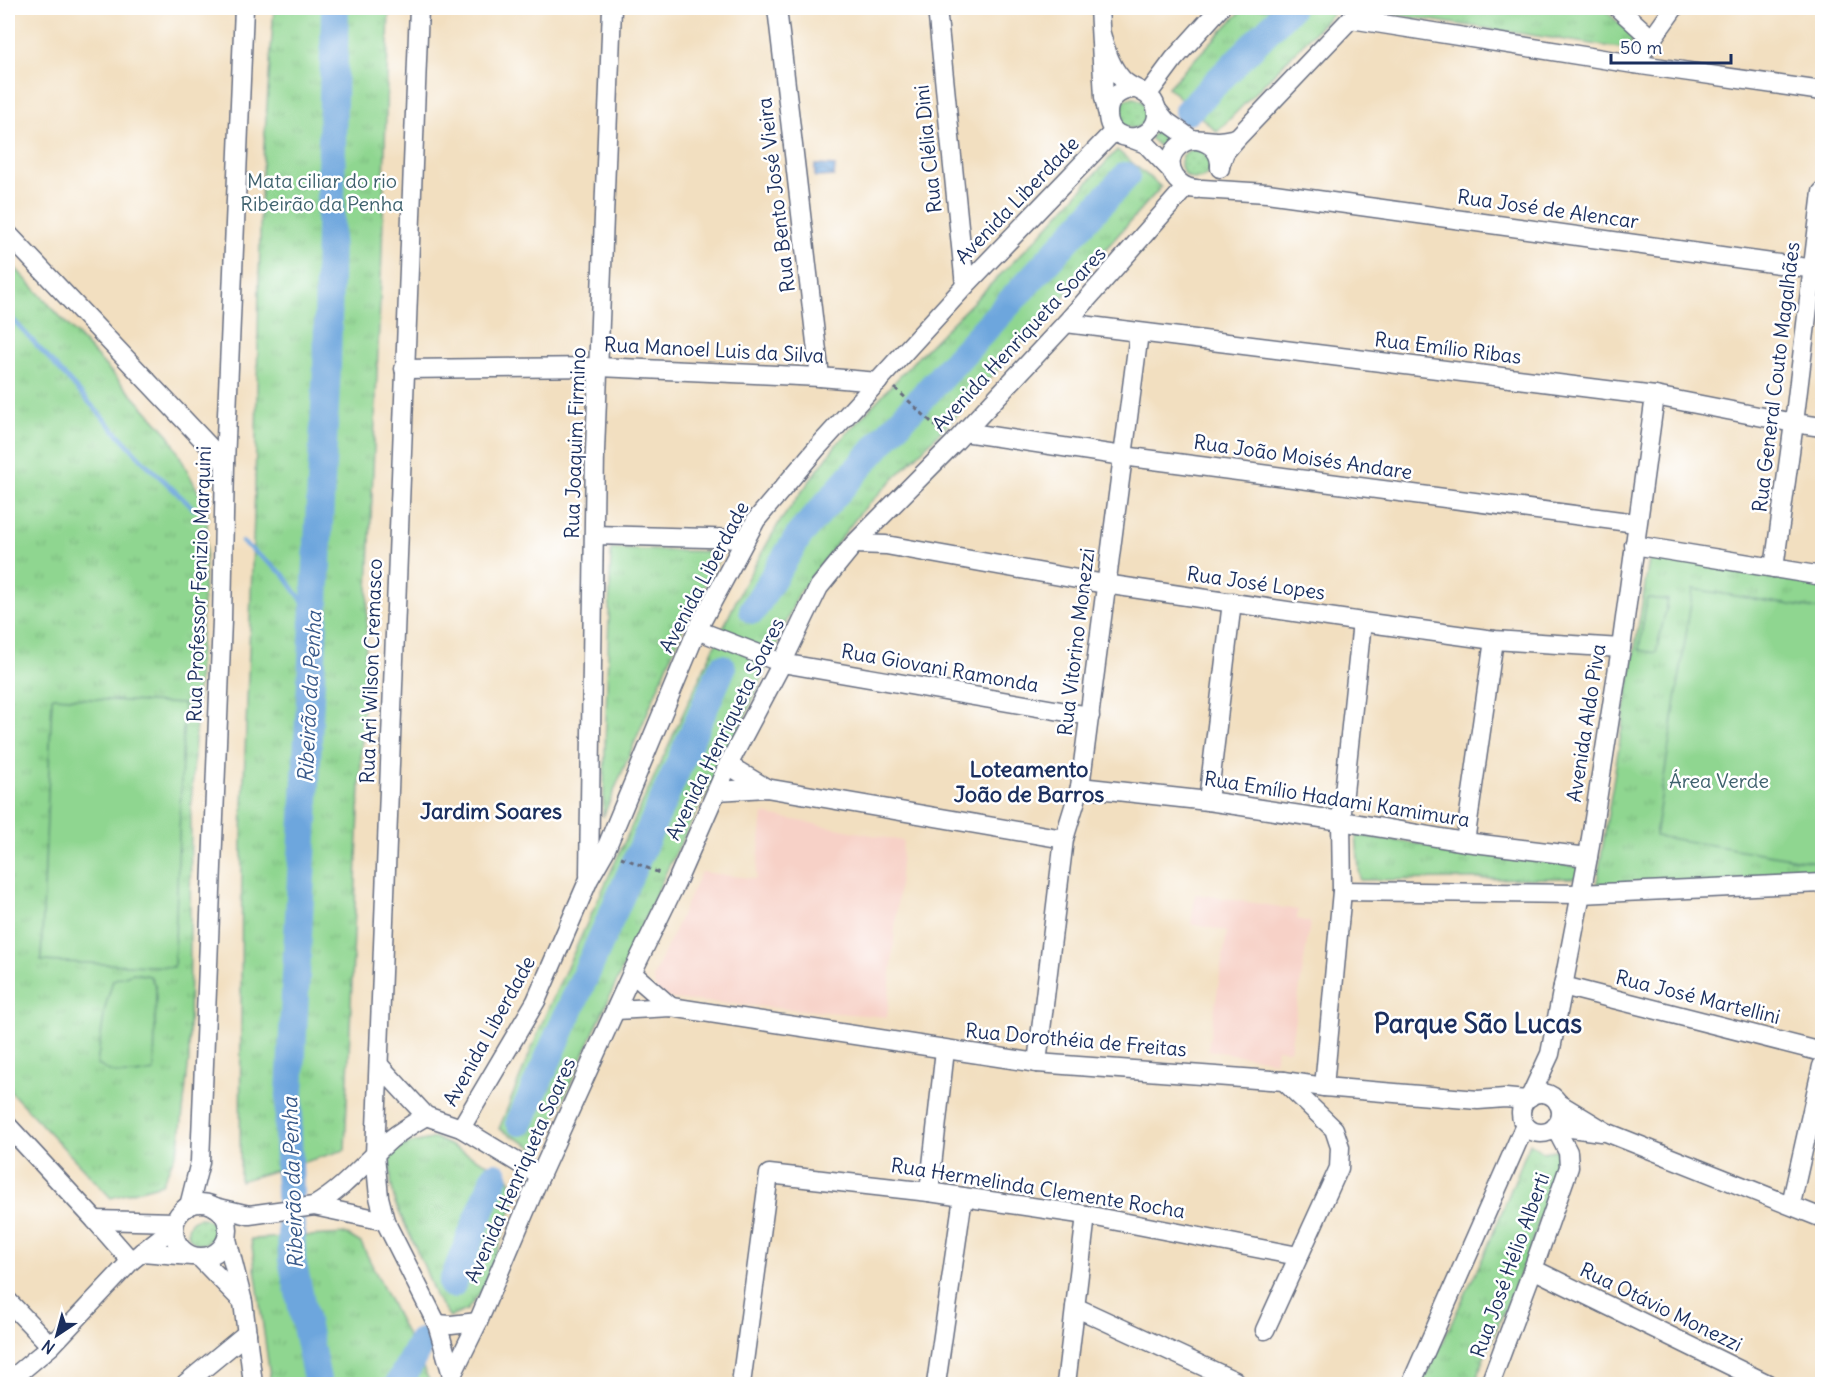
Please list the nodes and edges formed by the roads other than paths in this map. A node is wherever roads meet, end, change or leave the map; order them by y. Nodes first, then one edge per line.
1 (244, 8) edge
2 (419, 8) edge
3 (612, 8) edge
4 (777, 8) edge
5 (937, 8) edge
6 (1099, 8) edge
7 (1220, 8) edge
8 (1618, 8) edge
9 (1674, 8) edge
10 (1356, 13) edge
11 (1101, 34) junction
12 (1652, 39) junction
13 (1634, 64) junction
14 (1141, 91) junction
15 (1822, 91) edge
16 (1156, 110) junction
17 (1107, 111) junction
18 (1123, 135) junction
19 (1237, 138) junction
20 (1195, 140) junction
21 (1220, 167) junction
22 (1171, 170) junction
23 (1194, 188) junction
24 (1822, 192) edge
25 (1267, 193) junction
26 (8, 234) edge
27 (1817, 269) edge
28 (965, 286) junction
29 (1066, 323) junction
30 (1139, 333) junction
31 (599, 367) junction
32 (404, 369) junction
33 (820, 378) junction
34 (880, 379) junction
35 (1655, 396) junction
36 (1794, 423) junction
37 (1822, 427) edge
38 (959, 437) junction
39 (1123, 456) junction
40 (225, 463) junction
41 (875, 523) junction
42 (1636, 524) junction
43 (594, 535) junction
44 (746, 540) junction
45 (854, 544) junction
46 (886, 545) junction
47 (1634, 545) junction
48 (1774, 568) junction
49 (1822, 576) edge
50 (1105, 584) junction
51 (1232, 602) junction
52 (1362, 622) junction
53 (697, 630) junction
54 (1494, 640) junction
55 (1621, 648) junction
56 (782, 663) junction
57 (1090, 716) junction
58 (728, 765) junction
59 (1080, 787) junction
60 (766, 788) junction
61 (717, 791) junction
62 (1208, 801) junction
63 (1341, 821) junction
64 (1064, 839) junction
65 (1465, 842) junction
66 (1588, 857) junction
67 (589, 879) junction
68 (1822, 883) edge
69 (1342, 891) junction
70 (1580, 894) junction
71 (632, 973) junction
72 (1563, 986) junction
73 (671, 1007) junction
74 (616, 1010) junction
75 (945, 1050) junction
76 (1822, 1052) edge
77 (1550, 1054) junction
78 (1037, 1063) junction
79 (379, 1065) junction
80 (1822, 1066) edge
81 (1284, 1081) junction
82 (1324, 1087) junction
83 (1556, 1101) junction
84 (1526, 1109) junction
85 (426, 1116) junction
86 (8, 1126) edge
87 (1556, 1127) junction
88 (460, 1128) junction
89 (1606, 1132) junction
90 (375, 1155) junction
91 (200, 1162) junction
92 (540, 1176) junction
93 (929, 1192) junction
94 (963, 1197) junction
95 (1791, 1204) junction
96 (189, 1206) junction
97 (214, 1206) junction
98 (310, 1207) junction
99 (255, 1214) junction
100 (1086, 1215) junction
101 (1822, 1218) edge
102 (95, 1220) junction
103 (385, 1221) junction
104 (175, 1224) junction
105 (228, 1234) junction
106 (1298, 1256) junction
107 (137, 1257) junction
108 (195, 1257) junction
109 (1533, 1269) junction
110 (8, 1301) edge
111 (243, 1302) junction
112 (1075, 1307) junction
113 (478, 1322) junction
114 (437, 1324) junction
115 (1265, 1330) dead end
116 (247, 1333) junction
117 (51, 1346) junction
118 (451, 1380) edge
119 (1234, 1381) dead end
120 (8, 1382) edge
121 (185, 1384) edge
122 (254, 1384) edge
123 (741, 1384) edge
124 (936, 1384) edge
125 (1066, 1384) edge
126 (1411, 1384) edge
127 (1490, 1384) edge
128 (1768, 1384) edge

1 - 40 street, Rua Professor Fenizio Marquini
2 - 32 street, Rua Ari Wilson Cremasco
3 - 31 street, Rua Joaquim Firmino
4 - 33 street, Rua Bento José Vieira
5 - 28 street, Rua Clélia Dini
6 - 11 street
7 - 14 street
8 - 12 street
9 - 12 street
10 - 13 street
10 - 19 street
11 - 14 street
11 - 17 street
12 - 13 street
13 - 15 street
14 - 16 street
14 - 17 street
16 - 18 street
16 - 20 street
17 - 18 street
18 - 22 street
18 - 28 street, Avenida Liberdade
19 - 20 street
19 - 21 street
20 - 21 street
20 - 22 street
21 - 23 street
21 - 25 street
22 - 23 street
23 - 25 street
23 - 29 street, Avenida Henriqueta Soares
24 - 27 street, Rua General Couto Magalhães
25 - 27 street, Rua José de Alencar
26 - 40 street
27 - 36 street, Rua General Couto Magalhães
28 - 34 street, Avenida Liberdade
29 - 30 street, Rua Emílio Ribas
29 - 38 street, Avenida Henriqueta Soares
30 - 35 street, Rua Emílio Ribas
30 - 39 street, Rua Vitorino Monezzi
31 - 32 street, Rua Manoel Luis da Silva
31 - 33 street, Rua Manoel Luis da Silva
31 - 43 street, Rua Joaquim Firmino
32 - 79 street, Rua Ari Wilson Cremasco
33 - 34 street, Rua Manoel Luis da Silva
34 - 44 street, Avenida Liberdade
35 - 36 street, Rua Emílio Ribas
35 - 42 street, Avenida Aldo Piva
36 - 37 street, Rua Emílio Ribas
36 - 48 street, Rua General Couto Magalhães
38 - 39 street, Rua João Moisés Andare
38 - 41 street, Avenida Henriqueta Soares
39 - 42 street, Rua João Moisés Andare
39 - 50 street, Rua Vitorino Monezzi
40 - 91 street, Rua Professor Fenizio Marquini
41 - 45 street, Avenida Henriqueta Soares
41 - 46 street
42 - 47 street, Avenida Aldo Piva
43 - 44 street
43 - 67 street, Rua Joaquim Firmino
44 - 53 street, Avenida Liberdade
45 - 46 street, Rua José Lopes
45 - 56 street, Avenida Henriqueta Soares
46 - 50 street, Rua José Lopes
47 - 48 street
47 - 55 street, Avenida Aldo Piva
48 - 49 street
50 - 51 street, Rua José Lopes
50 - 57 street, Rua Vitorino Monezzi
51 - 52 street, Rua José Lopes
51 - 62 street
52 - 54 street, Rua José Lopes
52 - 63 street
53 - 56 street, Rua Giovani Ramonda
53 - 67 street, Avenida Liberdade
54 - 55 street, Rua José Lopes
54 - 65 street
55 - 66 street, Avenida Aldo Piva
56 - 57 street, Rua Giovani Ramonda
56 - 58 street, Avenida Henriqueta Soares
57 - 59 street, Rua Vitorino Monezzi
58 - 60 street
58 - 61 street, Avenida Henriqueta Soares
59 - 62 street, Rua Emílio Hadami Kamimura
59 - 64 street, Rua Vitorino Monezzi
60 - 61 street
60 - 64 street
61 - 71 street, Avenida Henriqueta Soares
62 - 63 street, Rua Emílio Hadami Kamimura
63 - 65 street, Rua Emílio Hadami Kamimura
63 - 69 street
64 - 78 street, Rua Vitorino Monezzi
65 - 66 street, Rua Emílio Hadami Kamimura
66 - 70 street, Avenida Aldo Piva
67 - 88 street, Avenida Liberdade
68 - 70 street
69 - 70 street
69 - 82 street
70 - 72 street, Avenida Aldo Piva
71 - 73 street
71 - 74 street, Avenida Henriqueta Soares
72 - 76 street, Rua José Martellini
72 - 77 street, Avenida Aldo Piva
73 - 74 street, Rua Dorothéia de Freitas
73 - 75 street, Rua Dorothéia de Freitas
74 - 92 street, Avenida Henriqueta Soares
75 - 78 street, Rua Dorothéia de Freitas
75 - 93 street
77 - 83 street, Avenida Aldo Piva
77 - 84 street, Avenida Aldo Piva
78 - 81 street, Rua Dorothéia de Freitas
79 - 85 street
79 - 90 street, Rua Ari Wilson Cremasco
80 - 95 street
81 - 82 street, Rua Dorothéia de Freitas
81 - 106 street
82 - 84 street, Rua Dorothéia de Freitas
83 - 84 street
83 - 87 street
83 - 89 street
84 - 87 street
84 - 126 street, Avenida Aldo Piva
85 - 88 street
85 - 90 street
86 - 102 street
87 - 89 street
87 - 109 street, Rua José Hélio Alberti
88 - 92 street
89 - 95 street
90 - 98 street
90 - 103 street, Rua Ari Wilson Cremasco
91 - 96 street
91 - 97 street
92 - 113 street, Avenida Henriqueta Soares
93 - 94 street, Rua Hermelinda Clemente Rocha
93 - 123 street, Rua Hermelinda Clemente Rocha
94 - 100 street, Rua Hermelinda Clemente Rocha
94 - 124 street
95 - 101 street
96 - 97 street
96 - 104 street
97 - 99 street
97 - 105 street
98 - 99 street
98 - 103 street
99 - 105 street
100 - 106 street, Rua Hermelinda Clemente Rocha
100 - 112 street
102 - 104 street
102 - 107 street
103 - 114 street, Rua Ari Wilson Cremasco
104 - 107 street
104 - 108 street
105 - 108 street
105 - 111 street
106 - 115 street
107 - 108 street
107 - 117 street
108 - 111 street
109 - 127 street, Rua José Hélio Alberti
109 - 128 street, Rua Otávio Monezzi
110 - 117 street
111 - 116 street
112 - 119 street
112 - 125 street
113 - 114 street
113 - 118 street, Avenida Henriqueta Soares
114 - 118 street, Rua Ari Wilson Cremasco
116 - 121 street
116 - 122 street
117 - 120 street

